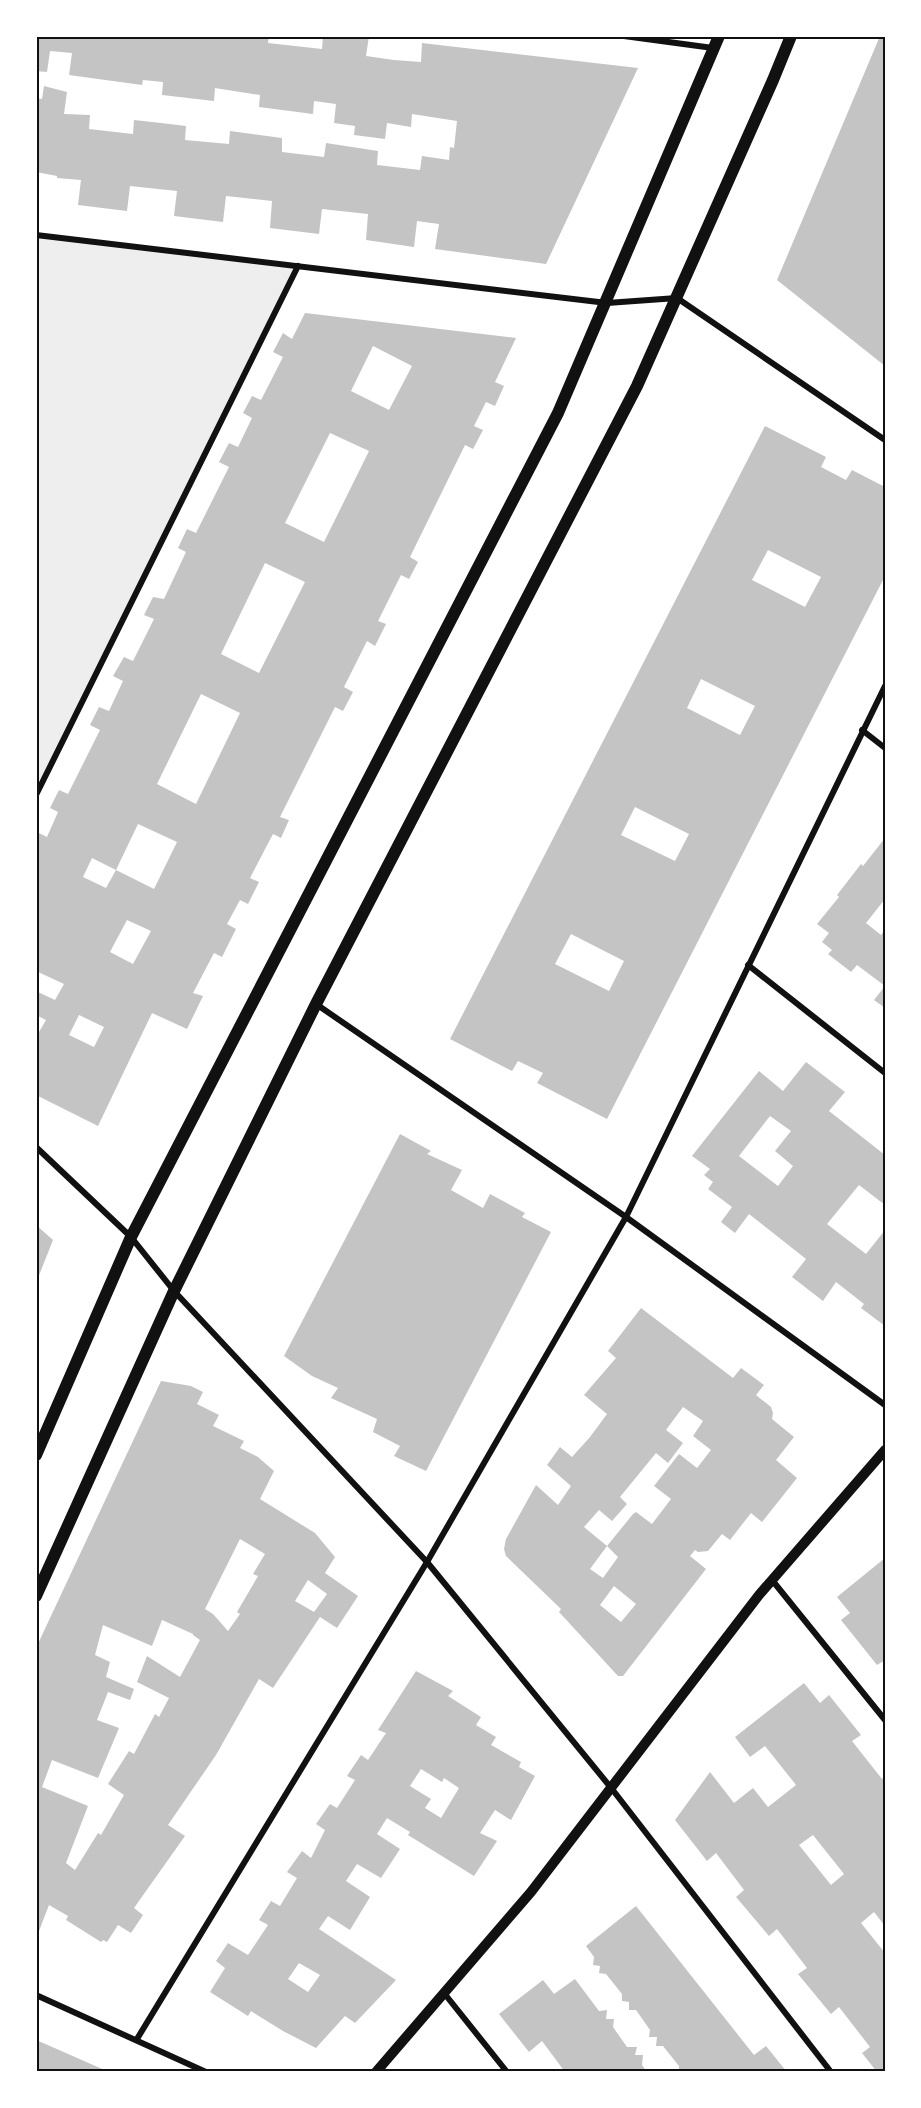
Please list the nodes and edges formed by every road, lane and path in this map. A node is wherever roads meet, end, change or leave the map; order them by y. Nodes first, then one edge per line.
1 (624, 36) edge
2 (719, 36) edge
3 (790, 36) edge
4 (714, 48) junction
5 (36, 235) edge
6 (297, 266) junction
7 (677, 298) junction
8 (607, 303) junction
9 (885, 440) edge
10 (885, 686) edge
11 (862, 730) junction
12 (885, 748) edge
13 (36, 796) edge
14 (748, 965) junction
15 (316, 1004) junction
16 (885, 1073) edge
17 (36, 1147) edge
18 (626, 1217) junction
19 (130, 1237) junction
20 (174, 1291) junction
21 (885, 1405) edge
22 (885, 1450) edge
23 (36, 1455) edge
24 (427, 1562) junction
25 (772, 1580) junction
26 (36, 1596) edge
27 (885, 1720) edge
28 (612, 1789) junction
29 (444, 1993) junction
30 (36, 1995) edge
31 (137, 2039) junction
32 (206, 2072) edge
33 (376, 2072) edge
34 (507, 2072) edge
35 (831, 2072) edge

1 - 4 street
2 - 4 main road
3 - 7 main road
4 - 8 main road
5 - 6 street
6 - 8 street
6 - 13 street
7 - 8 street
7 - 9 street
7 - 15 main road
8 - 19 main road
10 - 11 street
11 - 12 street
11 - 14 street
14 - 16 street
14 - 18 street
15 - 18 street
15 - 20 main road
17 - 19 street
18 - 21 street
18 - 24 street
19 - 20 street
19 - 23 main road
20 - 24 street
20 - 26 main road
22 - 25 street
24 - 28 street
24 - 31 street
25 - 27 street
25 - 28 street
28 - 29 street
28 - 35 street
29 - 33 street
29 - 34 street
30 - 31 street
31 - 32 street

